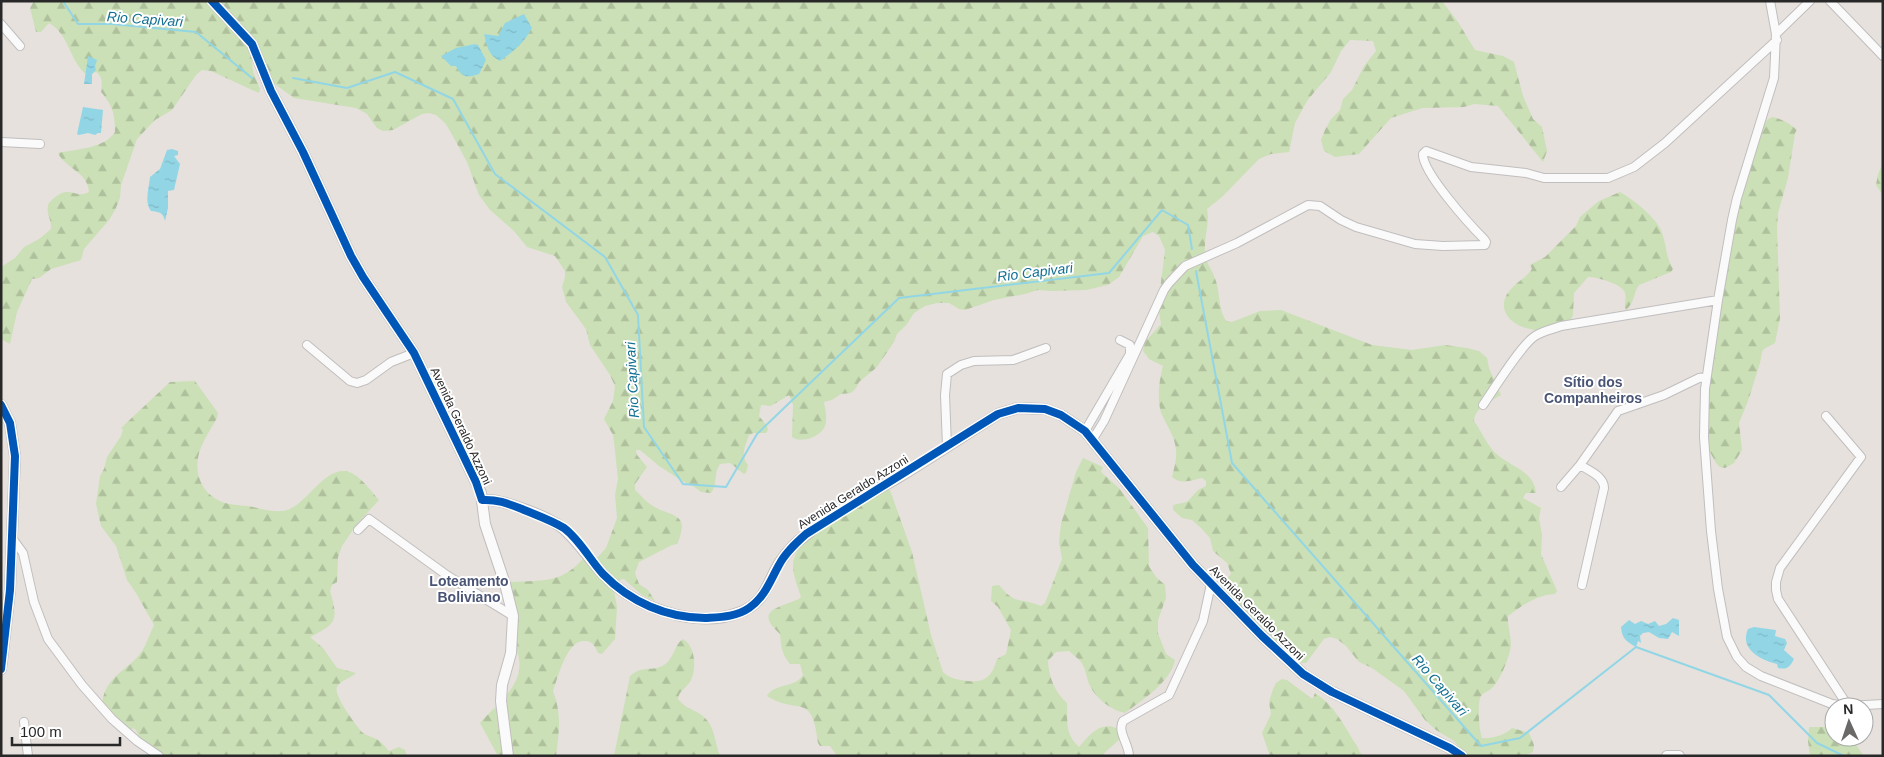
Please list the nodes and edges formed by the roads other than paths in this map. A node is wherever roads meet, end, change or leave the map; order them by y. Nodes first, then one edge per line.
1 (212, 1) edge
2 (1770, 1) edge
3 (1810, 1) edge
4 (1830, 1) edge
5 (1, 24) edge
6 (1777, 37) junction
7 (20, 46) dead end
8 (1883, 56) edge
9 (1, 142) edge
10 (40, 144) dead end
11 (1718, 300) junction
12 (1120, 340) dead end
13 (307, 345) dead end
14 (1046, 348) dead end
15 (414, 353) junction
16 (1706, 377) junction
17 (1, 405) edge
18 (1483, 405) dead end
19 (1826, 416) dead end
20 (1085, 431) junction
21 (1093, 440) junction
22 (947, 446) junction
23 (1580, 465) junction
24 (1561, 487) dead end
25 (482, 500) junction
26 (358, 530) dead end
27 (12, 538) junction
28 (1211, 584) junction
29 (1582, 585) dead end
30 (512, 616) junction
31 (1, 669) edge
32 (1842, 697) edge
33 (1824, 701) edge
34 (24, 722) dead end
35 (1447, 752) edge
36 (28, 756) edge
37 (159, 756) edge
38 (508, 756) edge
39 (1129, 756) edge
40 (1462, 756) edge
41 (1667, 756) edge
42 (1679, 756) edge

1 - 15 street, Avenida Geraldo Azzoni
2 - 6 street
3 - 6 street
4 - 8 street
5 - 7 street
6 - 11 street
6 - 21 street
9 - 10 street
11 - 16 street
11 - 18 street
12 - 20 street
13 - 15 street
14 - 22 street
15 - 25 street, Avenida Geraldo Azzoni
16 - 23 street
16 - 33 street
17 - 27 street
19 - 32 street
20 - 21 street, Avenida Geraldo Azzoni
20 - 22 street, Avenida Geraldo Azzoni
21 - 28 street, Avenida Geraldo Azzoni
22 - 25 street, Avenida Geraldo Azzoni
23 - 24 street
23 - 29 street
25 - 30 street
26 - 30 street
27 - 31 street
27 - 37 street
28 - 35 street, Avenida Geraldo Azzoni
28 - 39 street
30 - 38 street
34 - 36 street
35 - 40 street, Avenida Geraldo Azzoni
41 - 42 street

